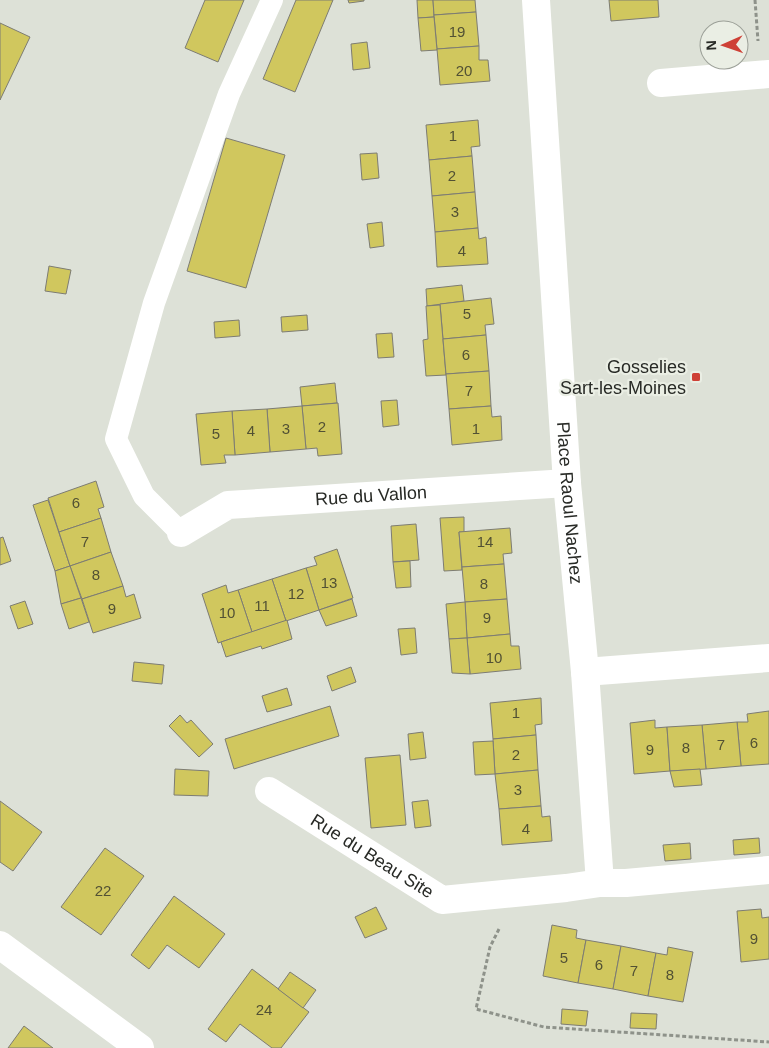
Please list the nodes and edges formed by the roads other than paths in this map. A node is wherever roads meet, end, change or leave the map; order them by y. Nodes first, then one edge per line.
1 (272, 0) edge
2 (536, 0) edge
3 (765, 74) edge
4 (661, 83) dead end
5 (567, 483) junction
6 (181, 533) joint
7 (769, 658) edge
8 (585, 672) junction
9 (269, 791) dead end
10 (769, 870) edge
11 (600, 883) junction
12 (0, 945) edge
13 (140, 1048) edge

1 - 6 lane
2 - 5 street, Place Raoul Nachez
3 - 4 street
5 - 6 street, Rue du Vallon
5 - 8 street, Place Raoul Nachez
7 - 8 street
8 - 11 street
9 - 11 street, Rue du Beau Site
10 - 11 street, Rue du Beau Site
12 - 13 street

